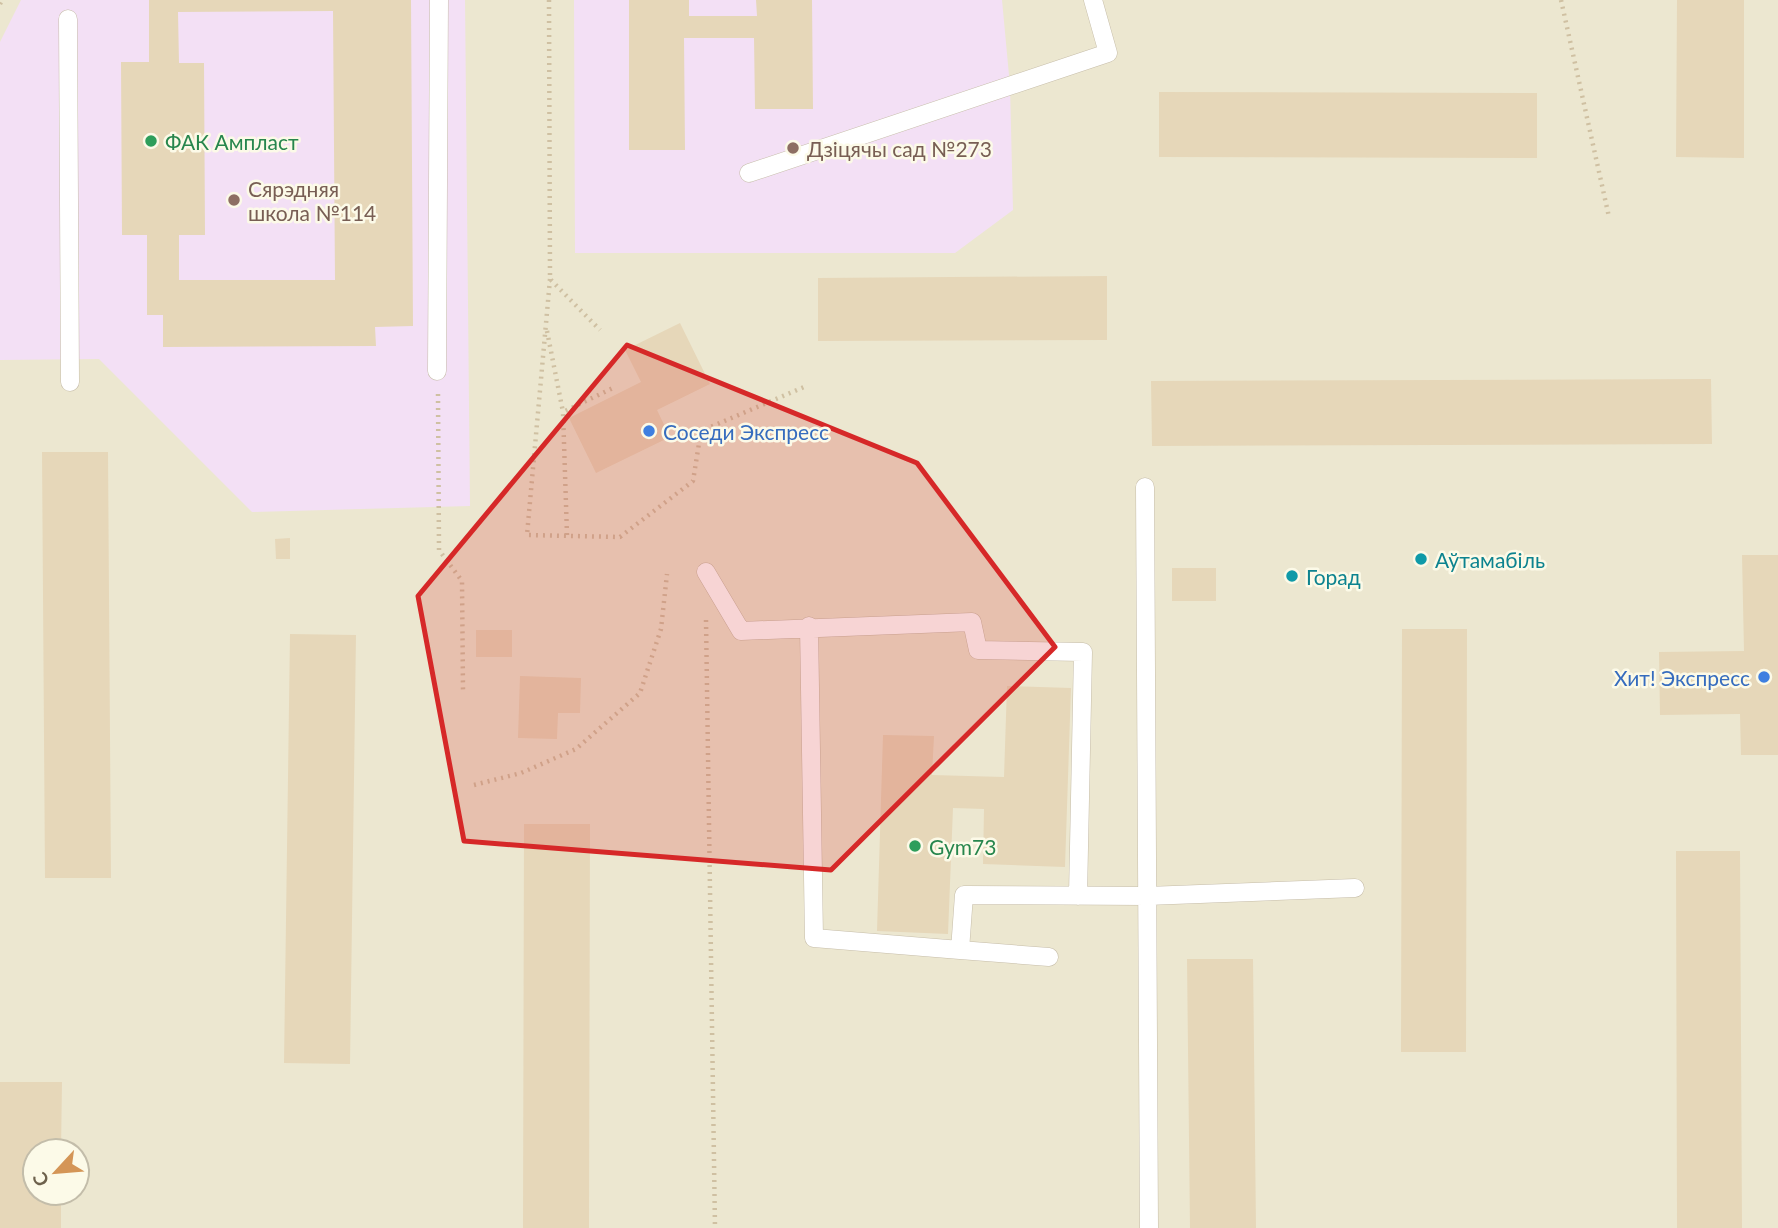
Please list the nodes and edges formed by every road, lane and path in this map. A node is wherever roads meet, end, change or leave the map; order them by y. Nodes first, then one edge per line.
1 (439, 0) edge
2 (549, 0) edge
3 (1093, 0) edge
4 (1561, 0) edge
5 (68, 19) dead end
6 (749, 173) dead end
7 (1609, 217) dead end
8 (550, 279) junction
9 (546, 325) junction
10 (600, 330) dead end
11 (438, 372) joint
12 (70, 382) dead end
13 (615, 387) dead end
14 (804, 387) dead end
15 (563, 412) junction
16 (1145, 487) dead end
17 (567, 535) junction
18 (706, 572) dead end
19 (667, 574) dead end
20 (706, 614) dead end
21 (809, 626) junction
22 (463, 690) dead end
23 (474, 785) dead end
24 (1355, 888) dead end
25 (1077, 896) junction
26 (1147, 897) junction
27 (960, 950) junction
28 (1049, 957) dead end
29 (715, 1228) edge
30 (1149, 1228) edge

1 - 11 lane
2 - 8 path
3 - 6 lane
4 - 7 path
5 - 12 lane
8 - 9 path
8 - 10 path
9 - 15 path
9 - 17 path
11 - 22 path
13 - 15 path
14 - 17 path
15 - 17 path
16 - 26 lane
18 - 21 lane
19 - 23 path
20 - 29 path
21 - 25 lane
21 - 27 lane
24 - 26 lane
25 - 26 lane
25 - 27 lane
26 - 30 lane
27 - 28 lane

